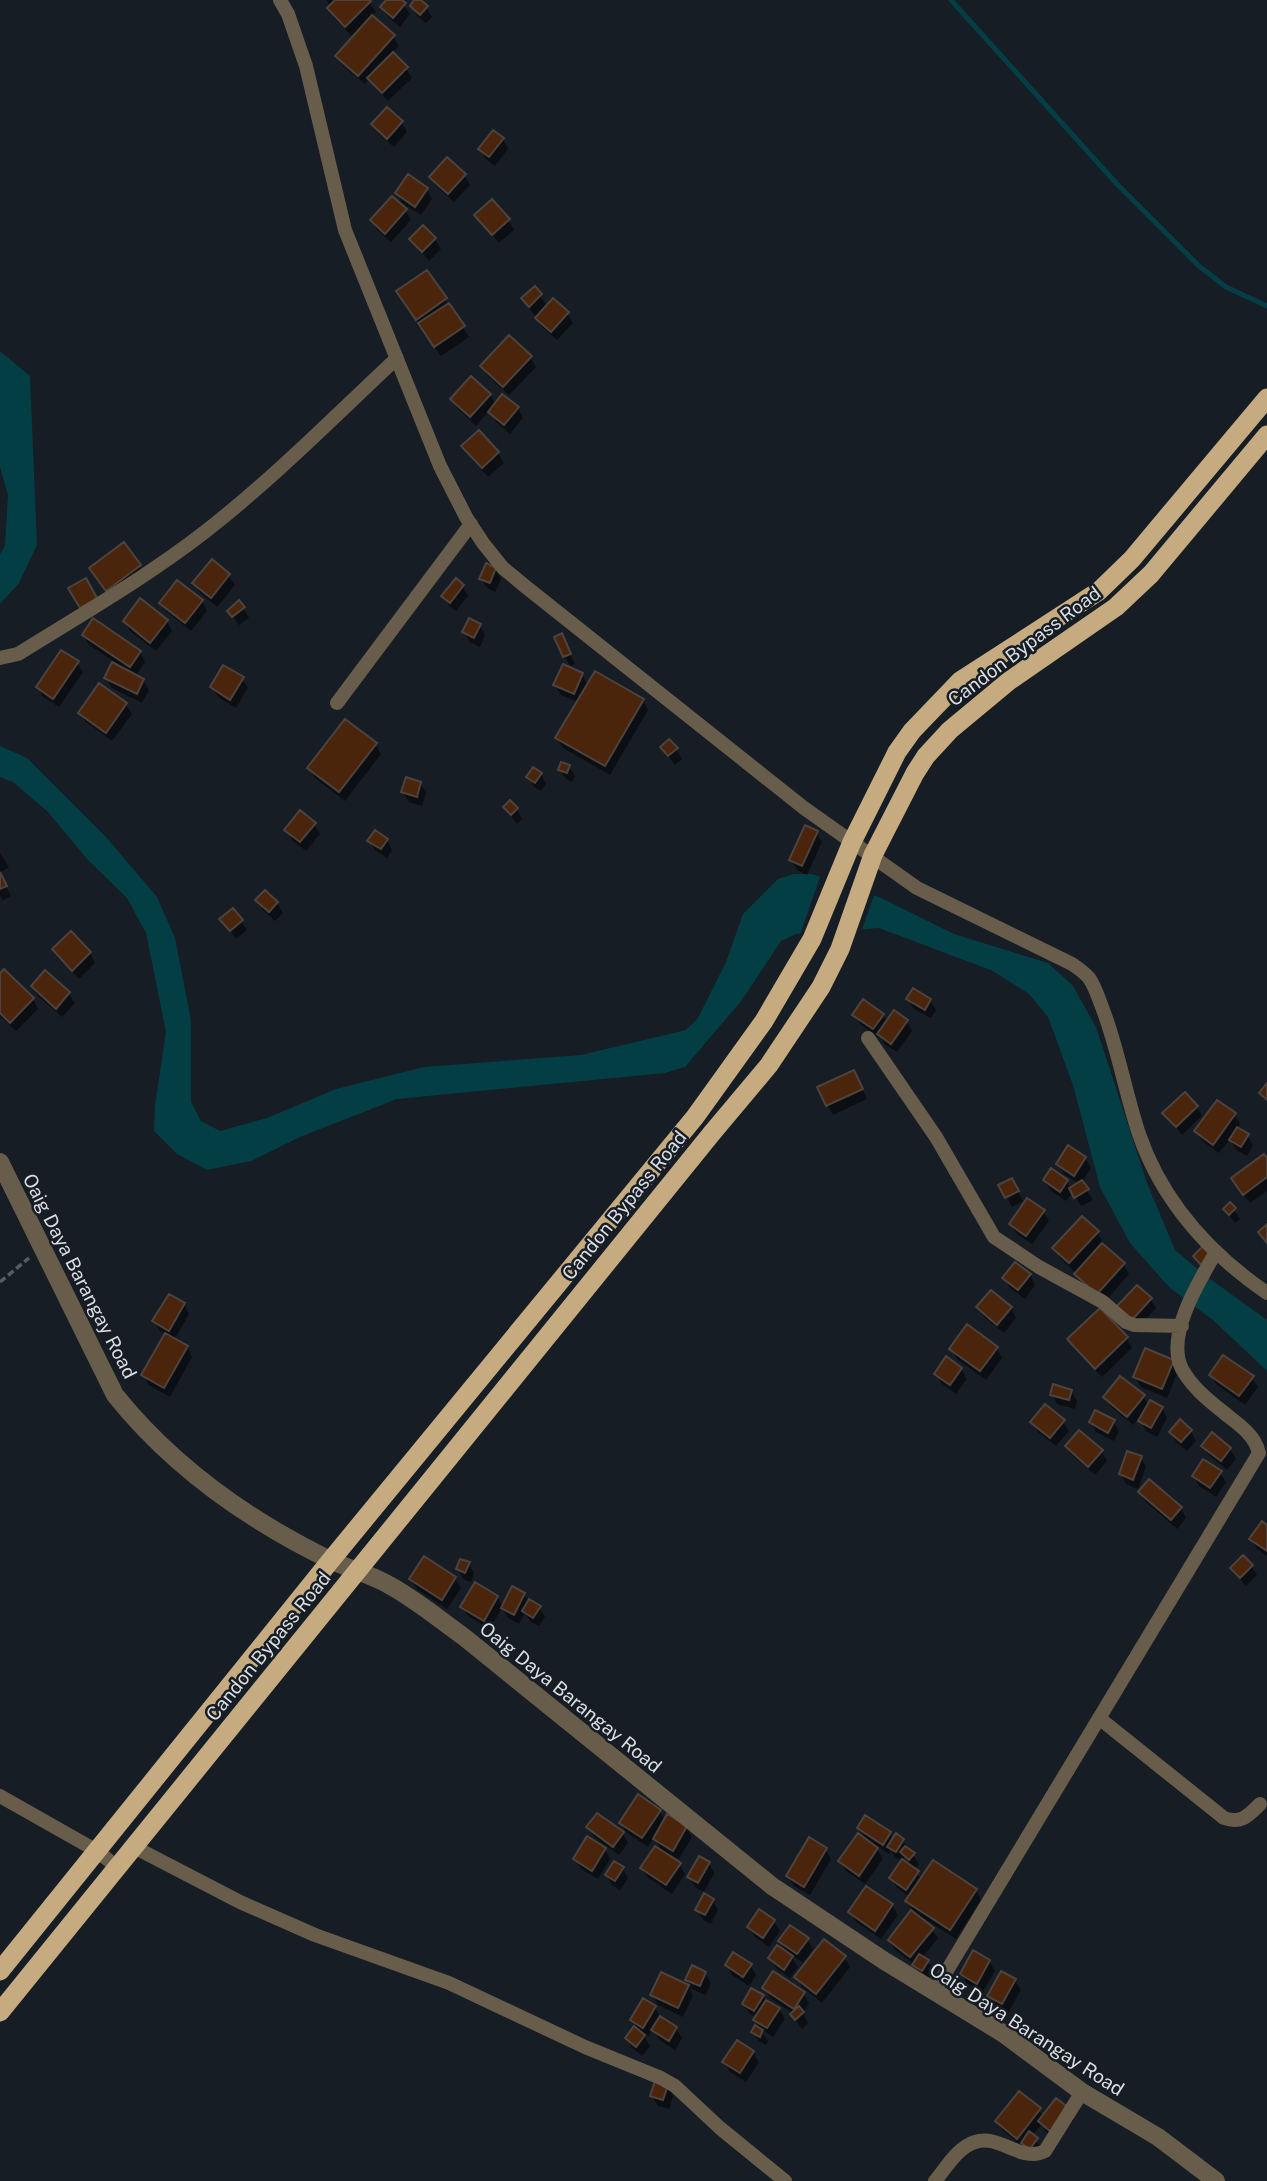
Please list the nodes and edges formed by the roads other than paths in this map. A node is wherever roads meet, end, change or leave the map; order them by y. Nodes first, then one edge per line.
1 (281, 0) edge
2 (397, 358) junction
3 (1267, 398) edge
4 (1267, 435) edge
5 (471, 524) junction
6 (0, 658) edge
7 (337, 703) dead end
8 (852, 842) junction
9 (873, 855) junction
10 (868, 1038) dead end
11 (0, 1163) edge
12 (1216, 1252) junction
13 (1267, 1293) edge
14 (1182, 1326) junction
15 (331, 1560) junction
16 (357, 1572) junction
17 (1099, 1718) junction
18 (0, 1796) edge
19 (1260, 1804) dead end
20 (134, 1847) junction
21 (97, 1851) junction
22 (117, 1867) junction
23 (0, 1972) edge
24 (934, 1992) junction
25 (0, 2012) edge
26 (1082, 2092) junction
27 (785, 2181) edge
28 (935, 2181) edge
29 (1216, 2181) edge

1 - 2 street
2 - 5 street
2 - 6 street
3 - 8 highway, Candon Bypass Road
4 - 9 highway, Candon Bypass Road
5 - 7 street
5 - 8 street
8 - 9 street
8 - 15 highway, Candon Bypass Road
9 - 12 street
9 - 16 highway, Candon Bypass Road
10 - 14 street
11 - 15 street, Oaig Daya Barangay Road
12 - 13 street
12 - 14 street
14 - 17 street
15 - 16 street, Oaig Daya Barangay Road
15 - 21 highway, Candon Bypass Road
16 - 20 highway, Candon Bypass Road
16 - 24 street, Oaig Daya Barangay Road
17 - 19 street
17 - 24 street
18 - 21 street
20 - 22 highway, Candon Bypass Road
20 - 27 street
21 - 22 street
21 - 23 highway, Candon Bypass Road
22 - 25 highway, Candon Bypass Road
24 - 26 street, Oaig Daya Barangay Road
26 - 28 street
26 - 29 street, Oaig Daya Barangay Road

